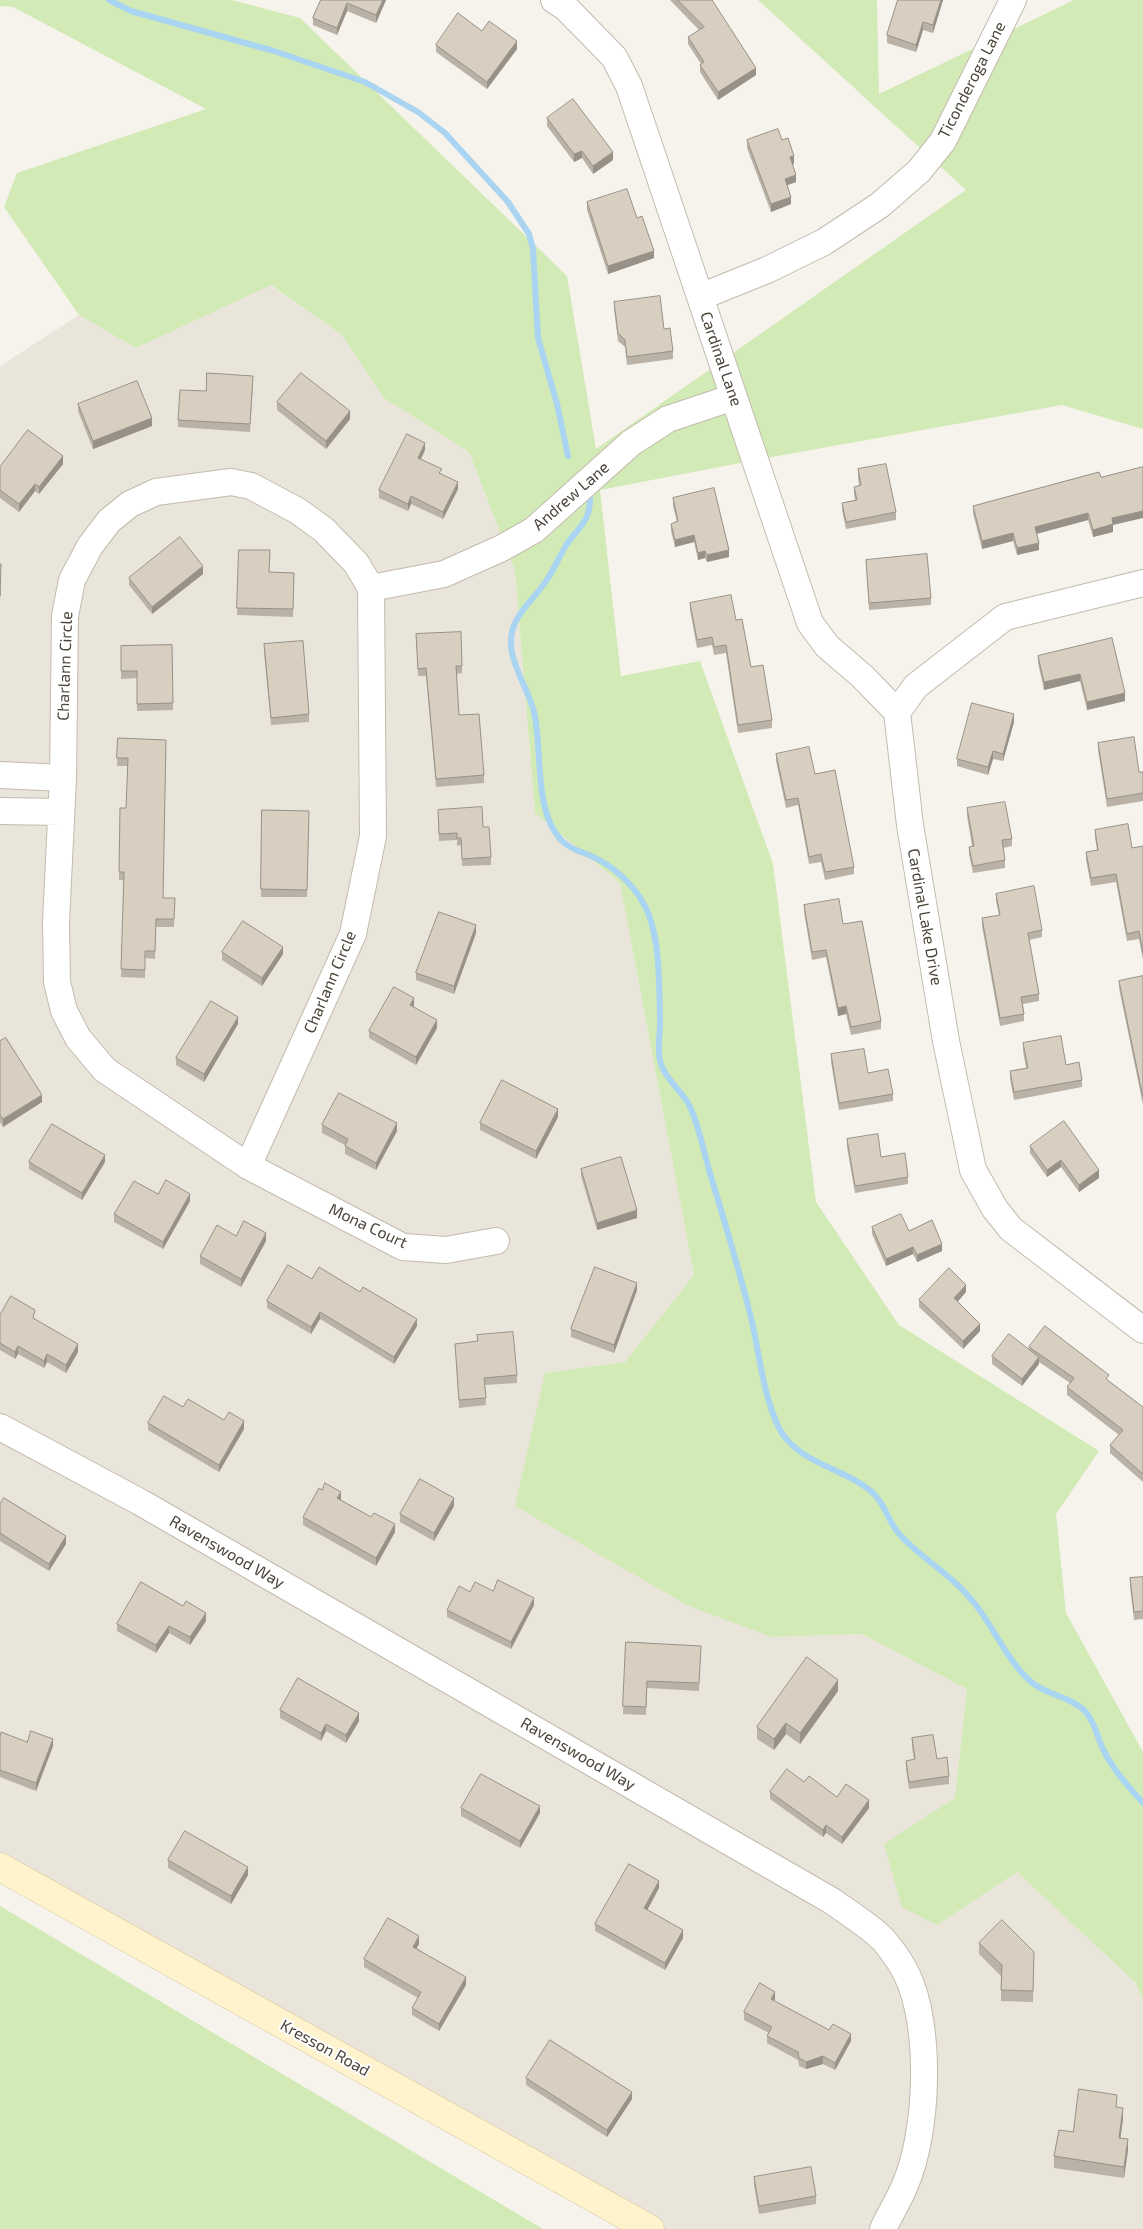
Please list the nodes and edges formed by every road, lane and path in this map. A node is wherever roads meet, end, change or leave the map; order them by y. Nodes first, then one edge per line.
1 (554, 0) edge
2 (1013, 0) edge
3 (700, 296) junction
4 (734, 397) junction
5 (1143, 583) edge
6 (371, 588) junction
7 (898, 712) junction
8 (0, 775) edge
9 (63, 778) junction
10 (0, 811) edge
11 (61, 812) junction
12 (248, 1166) junction
13 (496, 1242) dead end
14 (1143, 1330) edge
15 (0, 1427) edge
16 (0, 1867) edge
17 (650, 2229) edge
18 (883, 2229) edge

1 - 3 street, Cardinal Lane
2 - 3 street, Ticonderoga Lane
3 - 4 street, Cardinal Lane
4 - 6 street, Andrew Lane
4 - 7 street, Cardinal Lane
5 - 7 street
6 - 9 street, Charlann Circle
6 - 12 street, Charlann Circle
7 - 14 street, Cardinal Lake Drive
8 - 9 street
9 - 11 street, Charlann Circle
10 - 11 street
11 - 12 street, Charlann Circle
12 - 13 street, Mona Court
15 - 18 street, Ravenswood Way
16 - 17 street, Kresson Road

